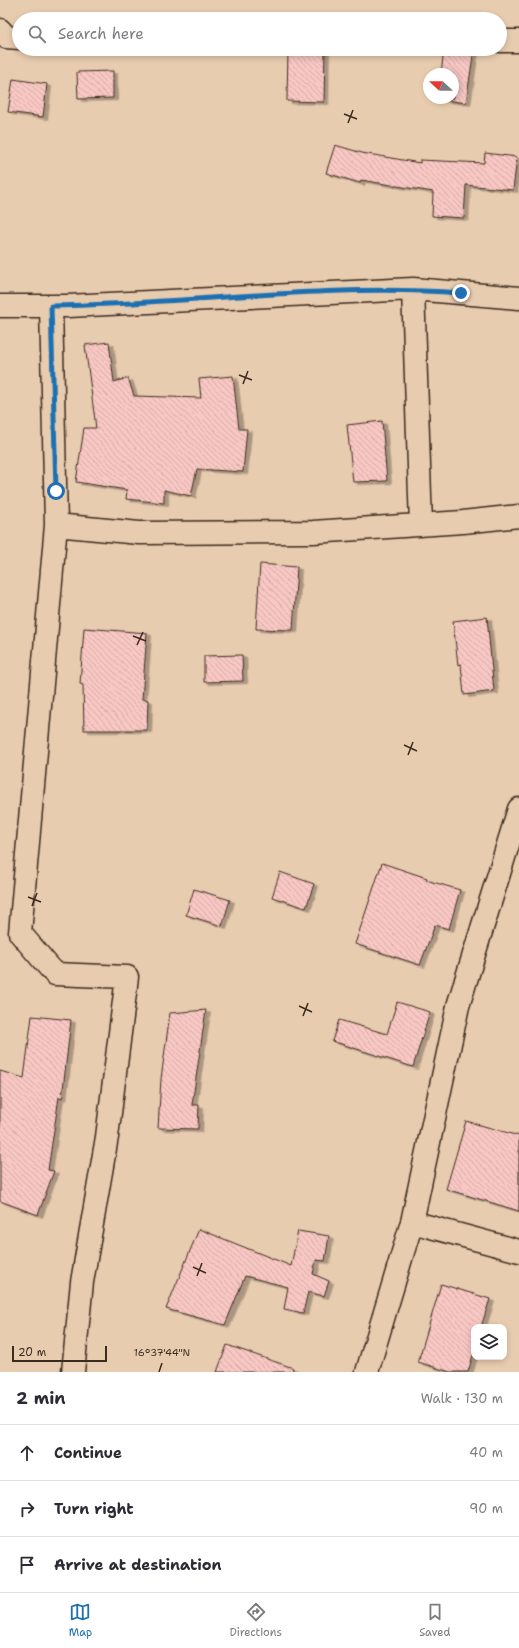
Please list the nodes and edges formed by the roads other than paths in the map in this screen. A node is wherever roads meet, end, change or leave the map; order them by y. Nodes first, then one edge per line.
1 (0, 30) edge
2 (12, 37) edge
3 (507, 41) edge
4 (519, 41) edge
5 (413, 289) junction
6 (519, 298) edge
7 (0, 306) edge
8 (51, 306) junction
9 (519, 516) edge
10 (56, 525) junction
11 (421, 525) junction
12 (519, 809) edge
13 (412, 1222) junction
14 (519, 1251) edge
15 (73, 1372) edge
16 (368, 1372) edge

1 - 2 street
3 - 4 street
5 - 6 street
5 - 8 street
5 - 11 street
7 - 8 street
8 - 10 street
9 - 11 street
10 - 11 street
10 - 15 street
12 - 13 street
13 - 14 street
13 - 16 street

